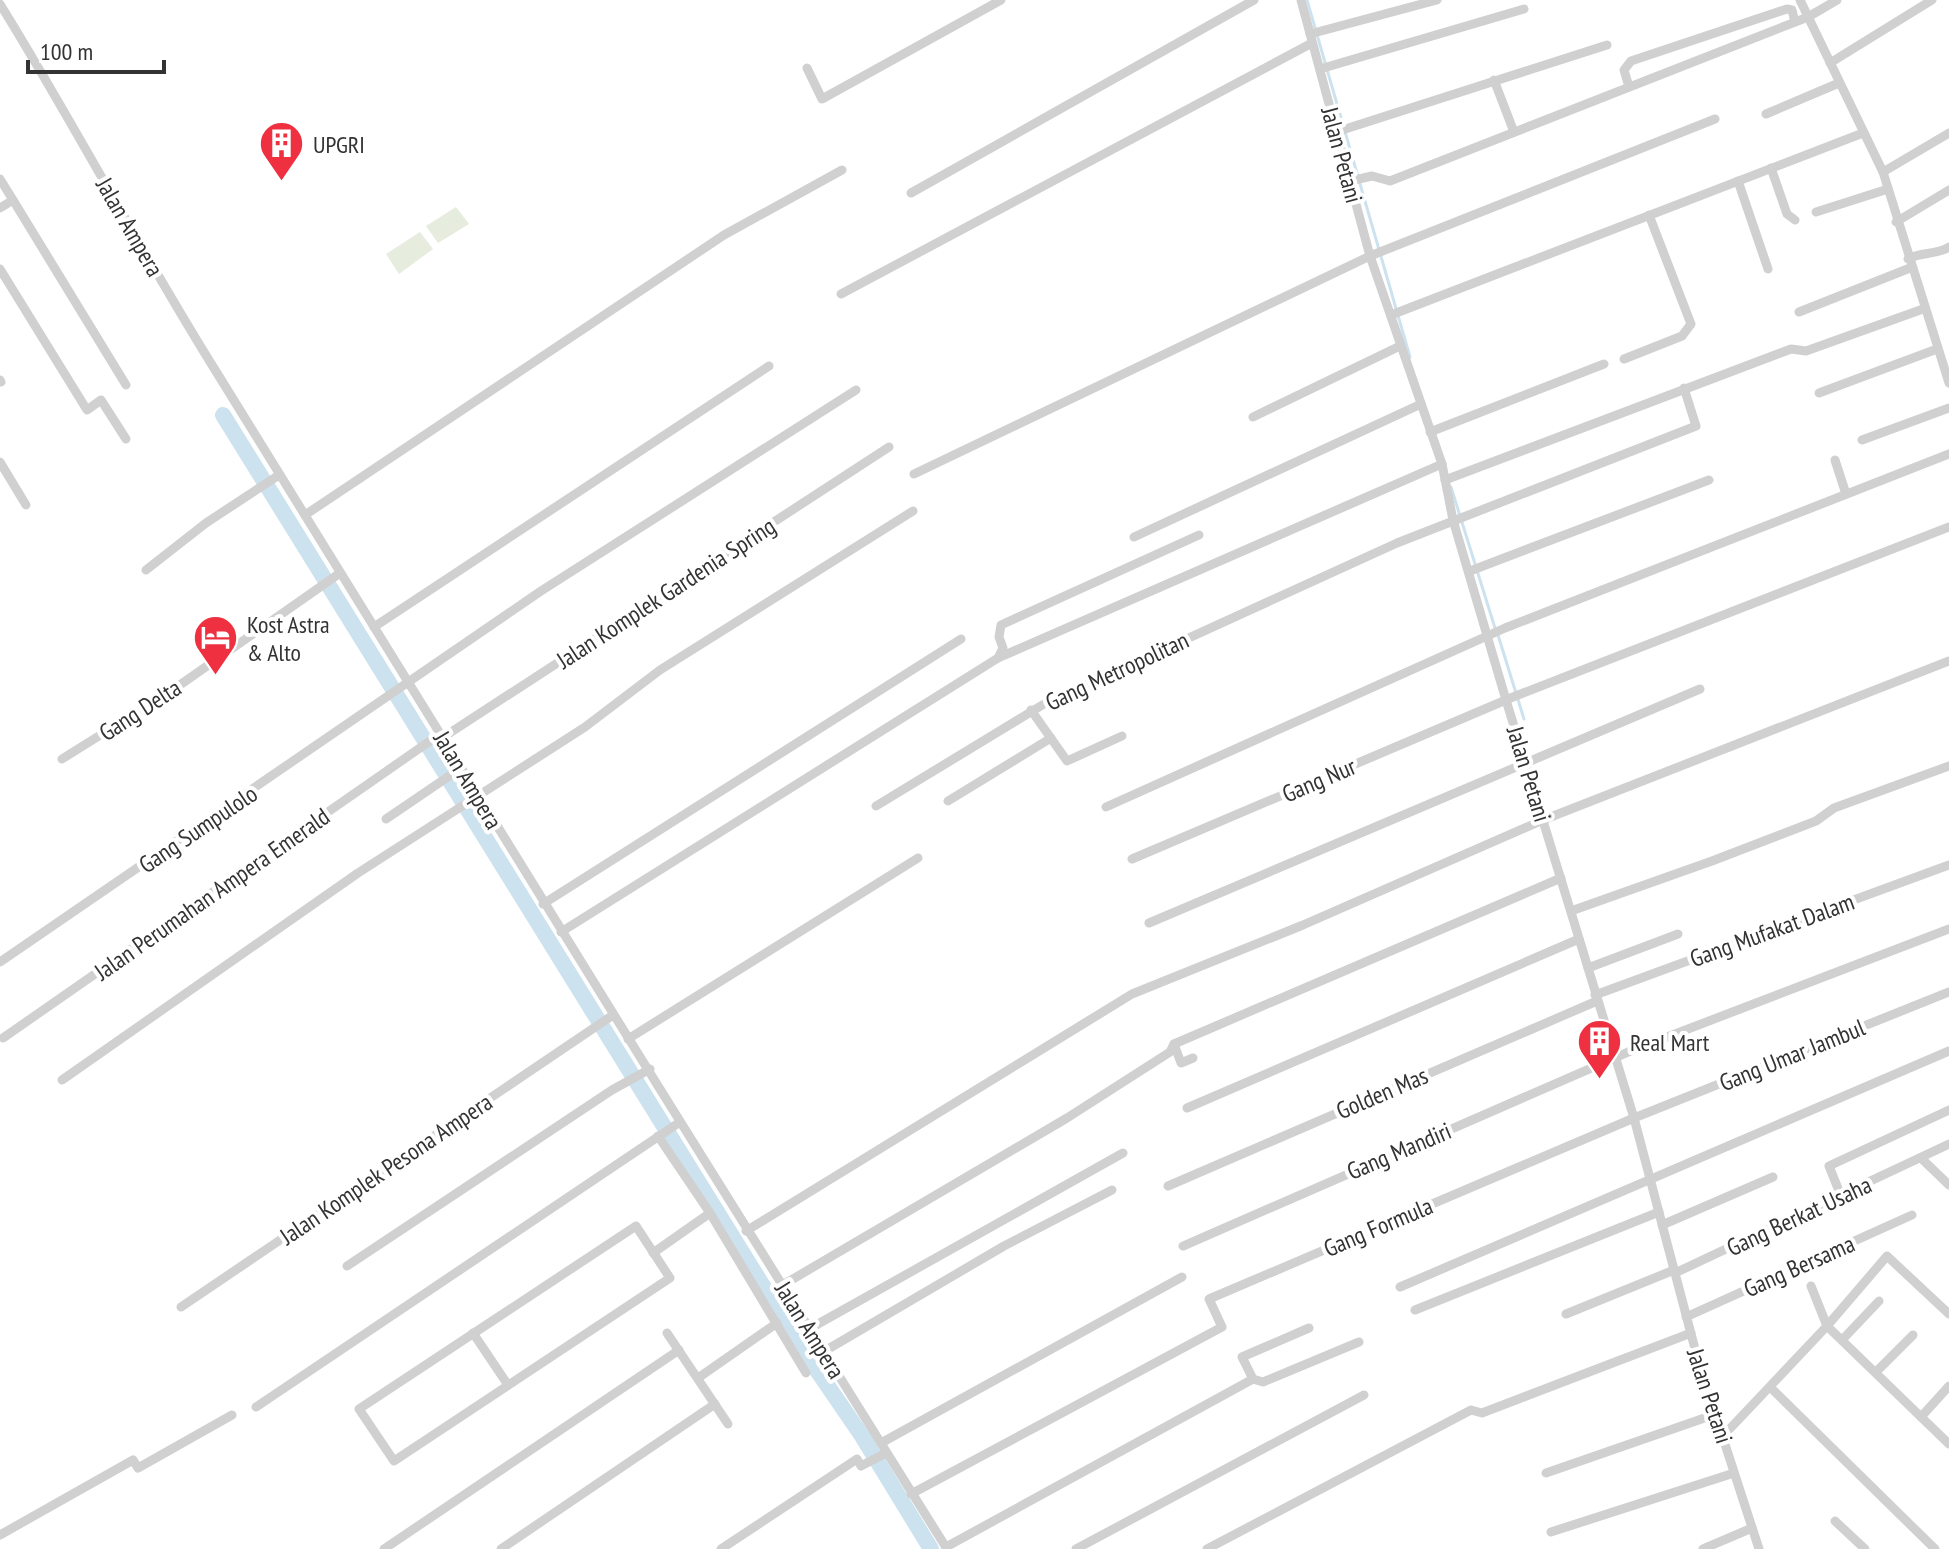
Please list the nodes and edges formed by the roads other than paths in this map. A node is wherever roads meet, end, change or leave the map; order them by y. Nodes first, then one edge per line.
1 (1001, 0) edge
2 (1254, 0) edge
3 (1301, 0) edge
4 (1437, 0) edge
5 (1800, 0) edge
6 (1837, 0) edge
7 (1932, 0) edge
8 (0, 4) edge
9 (1524, 9) dead end
10 (1808, 17) junction
11 (1795, 22) junction
12 (1314, 35) junction
13 (1607, 45) dead end
14 (1640, 58) junction
15 (1830, 63) junction
16 (807, 68) dead end
17 (1326, 68) junction
18 (1494, 80) junction
19 (1648, 80) junction
20 (1839, 83) junction
21 (1629, 87) junction
22 (1766, 114) dead end
23 (1715, 119) dead end
24 (1339, 131) junction
25 (1514, 132) junction
26 (1863, 133) junction
27 (1949, 133) edge
28 (1771, 168) junction
29 (842, 170) dead end
30 (1883, 172) junction
31 (0, 179) edge
32 (1352, 180) junction
33 (1738, 181) junction
34 (1888, 189) junction
35 (1949, 190) edge
36 (911, 193) dead end
37 (13, 200) junction
38 (0, 208) edge
39 (1816, 212) dead end
40 (1649, 215) junction
41 (1795, 220) dead end
42 (1896, 222) junction
43 (1949, 247) edge
44 (1375, 254) junction
45 (1909, 263) junction
46 (0, 269) edge
47 (1768, 269) dead end
48 (841, 294) dead end
49 (1923, 309) junction
50 (1799, 312) dead end
51 (1397, 313) junction
52 (1400, 346) junction
53 (1937, 349) junction
54 (1624, 359) dead end
55 (1604, 364) dead end
56 (769, 366) dead end
57 (1946, 366) edge
58 (1949, 383) edge
59 (126, 385) dead end
60 (1684, 388) junction
61 (856, 390) dead end
62 (1819, 393) dead end
63 (1421, 404) junction
64 (1949, 408) edge
65 (1253, 417) dead end
66 (1430, 432) junction
67 (126, 439) dead end
68 (1862, 440) dead end
69 (889, 447) dead end
70 (1949, 454) edge
71 (1835, 460) dead end
72 (0, 462) edge
73 (1442, 464) junction
74 (914, 474) dead end
75 (278, 476) junction
76 (1449, 478) junction
77 (1709, 480) dead end
78 (1846, 494) junction
79 (26, 505) dead end
80 (913, 511) dead end
81 (305, 515) junction
82 (1453, 520) junction
83 (1949, 527) edge
84 (1199, 535) dead end
85 (1134, 537) dead end
86 (1475, 569) junction
87 (146, 570) dead end
88 (338, 575) junction
89 (374, 627) junction
90 (1492, 634) junction
91 (961, 639) dead end
92 (998, 658) junction
93 (1949, 661) edge
94 (402, 688) junction
95 (1700, 689) dead end
96 (1509, 698) junction
97 (1031, 710) junction
98 (440, 735) junction
99 (1122, 736) dead end
100 (1051, 738) junction
101 (420, 749) joint
102 (62, 759) dead end
103 (1525, 761) junction
104 (1949, 766) edge
105 (458, 770) junction
106 (476, 797) junction
107 (948, 801) dead end
108 (876, 806) dead end
109 (1106, 807) dead end
110 (386, 819) dead end
111 (1543, 820) junction
112 (918, 858) dead end
113 (1132, 859) dead end
114 (1949, 865) edge
115 (1561, 878) junction
116 (543, 904) junction
117 (1571, 911) junction
118 (1149, 923) dead end
119 (1949, 929) edge
120 (561, 932) junction
121 (1678, 934) dead end
122 (1579, 939) junction
123 (0, 962) edge
124 (1588, 968) junction
125 (1949, 992) edge
126 (1596, 998) junction
127 (609, 1018) junction
128 (3, 1038) dead end
129 (628, 1039) junction
130 (1174, 1044) junction
131 (1949, 1051) edge
132 (1193, 1058) dead end
133 (1617, 1059) junction
134 (648, 1071) junction
135 (62, 1080) dead end
136 (1187, 1108) dead end
137 (1949, 1110) edge
138 (1634, 1118) junction
139 (669, 1129) junction
140 (1949, 1144) edge
141 (1123, 1153) dead end
142 (1547, 1155) joint
143 (1922, 1159) junction
144 (1773, 1177) dead end
145 (1650, 1178) junction
146 (1949, 1185) edge
147 (1168, 1186) dead end
148 (1112, 1190) dead end
149 (1841, 1196) junction
150 (1659, 1212) junction
151 (710, 1213) junction
152 (1912, 1215) dead end
153 (1662, 1225) junction
154 (746, 1231) junction
155 (1183, 1246) dead end
156 (653, 1253) junction
157 (347, 1266) dead end
158 (1675, 1272) junction
159 (1182, 1277) dead end
160 (781, 1286) junction
161 (1811, 1286) dead end
162 (1400, 1287) dead end
163 (1879, 1301) dead end
164 (181, 1307) dead end
165 (1415, 1310) dead end
166 (1566, 1314) dead end
167 (1949, 1314) edge
168 (1686, 1317) junction
169 (777, 1323) junction
170 (1826, 1327) junction
171 (1309, 1328) dead end
172 (809, 1329) junction
173 (473, 1333) junction
174 (667, 1333) dead end
175 (1691, 1333) junction
176 (1913, 1335) dead end
177 (1843, 1339) junction
178 (1359, 1342) dead end
179 (679, 1350) junction
180 (823, 1352) junction
181 (1876, 1372) junction
182 (806, 1373) dead end
183 (698, 1378) junction
184 (1253, 1379) junction
185 (508, 1385) junction
186 (1949, 1386) edge
187 (1770, 1387) junction
188 (1364, 1395) dead end
189 (715, 1404) junction
190 (256, 1407) dead end
191 (1716, 1414) junction
192 (232, 1415) dead end
193 (1921, 1417) junction
194 (728, 1424) dead end
195 (1729, 1432) junction
196 (881, 1443) junction
197 (1949, 1444) edge
198 (884, 1454) junction
199 (1546, 1473) dead end
200 (1734, 1473) junction
201 (911, 1494) junction
202 (1835, 1521) dead end
203 (1752, 1528) junction
204 (1551, 1532) dead end
205 (0, 1535) edge
206 (946, 1548) edge
207 (384, 1549) edge
208 (501, 1549) edge
209 (721, 1549) edge
210 (1076, 1549) edge
211 (1207, 1549) edge
212 (1703, 1549) edge
213 (1759, 1549) edge
214 (1865, 1549) edge
215 (1935, 1549) edge

1 - 16 street
2 - 36 street
3 - 12 street, Jalan Petani
4 - 12 street
5 - 10 street
6 - 10 street
7 - 15 street
8 - 75 street, Jalan Ampera
9 - 17 street
10 - 11 street
10 - 15 street
11 - 14 street
11 - 19 street
12 - 17 street, Jalan Petani
12 - 48 street
13 - 18 street
14 - 19 street
14 - 21 street
15 - 20 street
17 - 24 street, Jalan Petani
18 - 24 street
18 - 25 street
19 - 21 street
20 - 22 street
20 - 26 street
21 - 25 street
23 - 44 street
24 - 32 street, Jalan Petani
25 - 32 street
26 - 28 street
26 - 30 street
27 - 30 street
28 - 33 street
28 - 41 street
29 - 81 street
30 - 34 street
31 - 37 street
32 - 44 street, Jalan Petani
33 - 40 street
33 - 47 street
34 - 39 street
34 - 42 street
35 - 42 street
37 - 38 street
37 - 59 street
40 - 51 street
40 - 54 street
42 - 45 street
43 - 45 street
44 - 51 street, Jalan Petani
44 - 74 street
45 - 49 street
45 - 50 street
46 - 67 street
49 - 53 street
49 - 60 street
51 - 52 street, Jalan Petani
52 - 63 street, Jalan Petani
52 - 65 street
53 - 57 street
53 - 62 street
55 - 66 street
56 - 89 street
57 - 58 street
60 - 76 street
60 - 82 street, Gang Metropolitan
61 - 94 street, Gang Sumpulolo
63 - 66 street, Jalan Petani
63 - 85 street
64 - 68 street
66 - 73 street, Jalan Petani
69 - 98 street, Jalan Komplek Gardenia Spring
70 - 78 street
71 - 78 street
72 - 79 street
73 - 76 street, Jalan Petani
73 - 92 street
75 - 81 street, Jalan Ampera
75 - 87 street
76 - 82 street, Jalan Petani
77 - 86 street
78 - 90 street
80 - 106 street
81 - 88 street, Jalan Ampera
82 - 86 street, Jalan Petani
82 - 97 street, Gang Metropolitan
83 - 96 street, Gang Nur
84 - 92 street
86 - 90 street, Jalan Petani
88 - 89 street, Jalan Ampera
88 - 102 street, Gang Delta
89 - 94 street, Jalan Ampera
90 - 96 street, Jalan Petani
90 - 109 street
91 - 116 street
92 - 120 street
93 - 111 street
94 - 98 street, Jalan Ampera
94 - 123 street, Gang Sumpulolo
95 - 103 street
96 - 103 street, Jalan Petani
96 - 113 street, Gang Nur
97 - 100 street
97 - 108 street, Gang Metropolitan
98 - 101 street, Jalan Komplek Gardenia Spring
98 - 105 street, Jalan Ampera
99 - 100 street
100 - 107 street
101 - 128 street, Jalan Perumahan Ampera Emerald
103 - 111 street, Jalan Petani
103 - 118 street
104 - 117 street
105 - 106 street, Jalan Ampera
105 - 110 street
106 - 116 street, Jalan Ampera
106 - 135 street
111 - 115 street, Jalan Petani
111 - 154 street
112 - 129 street
114 - 126 street, Gang Mufakat Dalam
115 - 117 street, Jalan Petani
115 - 130 street
116 - 120 street, Jalan Ampera
117 - 122 street, Jalan Petani
119 - 133 street, Gang Mandiri
120 - 127 street, Jalan Ampera
121 - 124 street
122 - 124 street, Jalan Petani
122 - 136 street
124 - 126 street, Jalan Petani
125 - 138 street, Gang Umar Jambul
126 - 133 street, Jalan Petani
126 - 147 street, Golden Mas
127 - 129 street, Jalan Ampera
127 - 164 street, Jalan Komplek Pesona Ampera
129 - 134 street, Jalan Ampera
130 - 132 street
130 - 160 street
131 - 145 street
133 - 138 street, Jalan Petani
133 - 155 street, Gang Mandiri
134 - 139 street, Jalan Ampera
134 - 157 street
137 - 149 street
138 - 142 street, Gang Umar Jambul
138 - 145 street, Jalan Petani
139 - 151 street
139 - 154 street, Jalan Ampera
139 - 190 street
140 - 143 street, Gang Berkat Usaha
141 - 172 street
142 - 201 street, Gang Formula
143 - 146 street
143 - 149 street, Gang Berkat Usaha
144 - 153 street
145 - 150 street, Jalan Petani
145 - 162 street
148 - 180 street
149 - 158 street, Gang Berkat Usaha
150 - 153 street, Jalan Petani
150 - 165 street
151 - 156 street
151 - 169 street
152 - 168 street, Gang Bersama
153 - 158 street, Jalan Petani
154 - 160 street, Jalan Ampera
156 - 173 street
156 - 185 street
158 - 166 street, Gang Berkat Usaha
158 - 168 street, Jalan Petani
159 - 196 street
160 - 172 street, Jalan Ampera
161 - 170 street
163 - 177 street
167 - 170 street
168 - 175 street, Jalan Petani
169 - 182 street
169 - 183 street
170 - 177 street
170 - 187 street
171 - 184 street
172 - 180 street, Jalan Ampera
173 - 185 street
173 - 185 street
174 - 179 street
175 - 191 street, Jalan Petani
175 - 211 street
176 - 181 street
177 - 181 street
178 - 184 street
179 - 183 street
179 - 207 street
180 - 196 street, Jalan Ampera
181 - 193 street
183 - 189 street
184 - 206 street
186 - 193 street
187 - 195 street
187 - 215 street
188 - 210 street
189 - 194 street
189 - 208 street
191 - 195 street, Jalan Petani
191 - 199 street
192 - 205 street
193 - 197 street
195 - 200 street, Jalan Petani
196 - 198 street, Jalan Ampera
198 - 201 street, Jalan Ampera
198 - 209 street
200 - 203 street, Jalan Petani
200 - 204 street
201 - 206 street, Jalan Ampera
202 - 214 street
203 - 212 street
203 - 213 street, Jalan Petani

